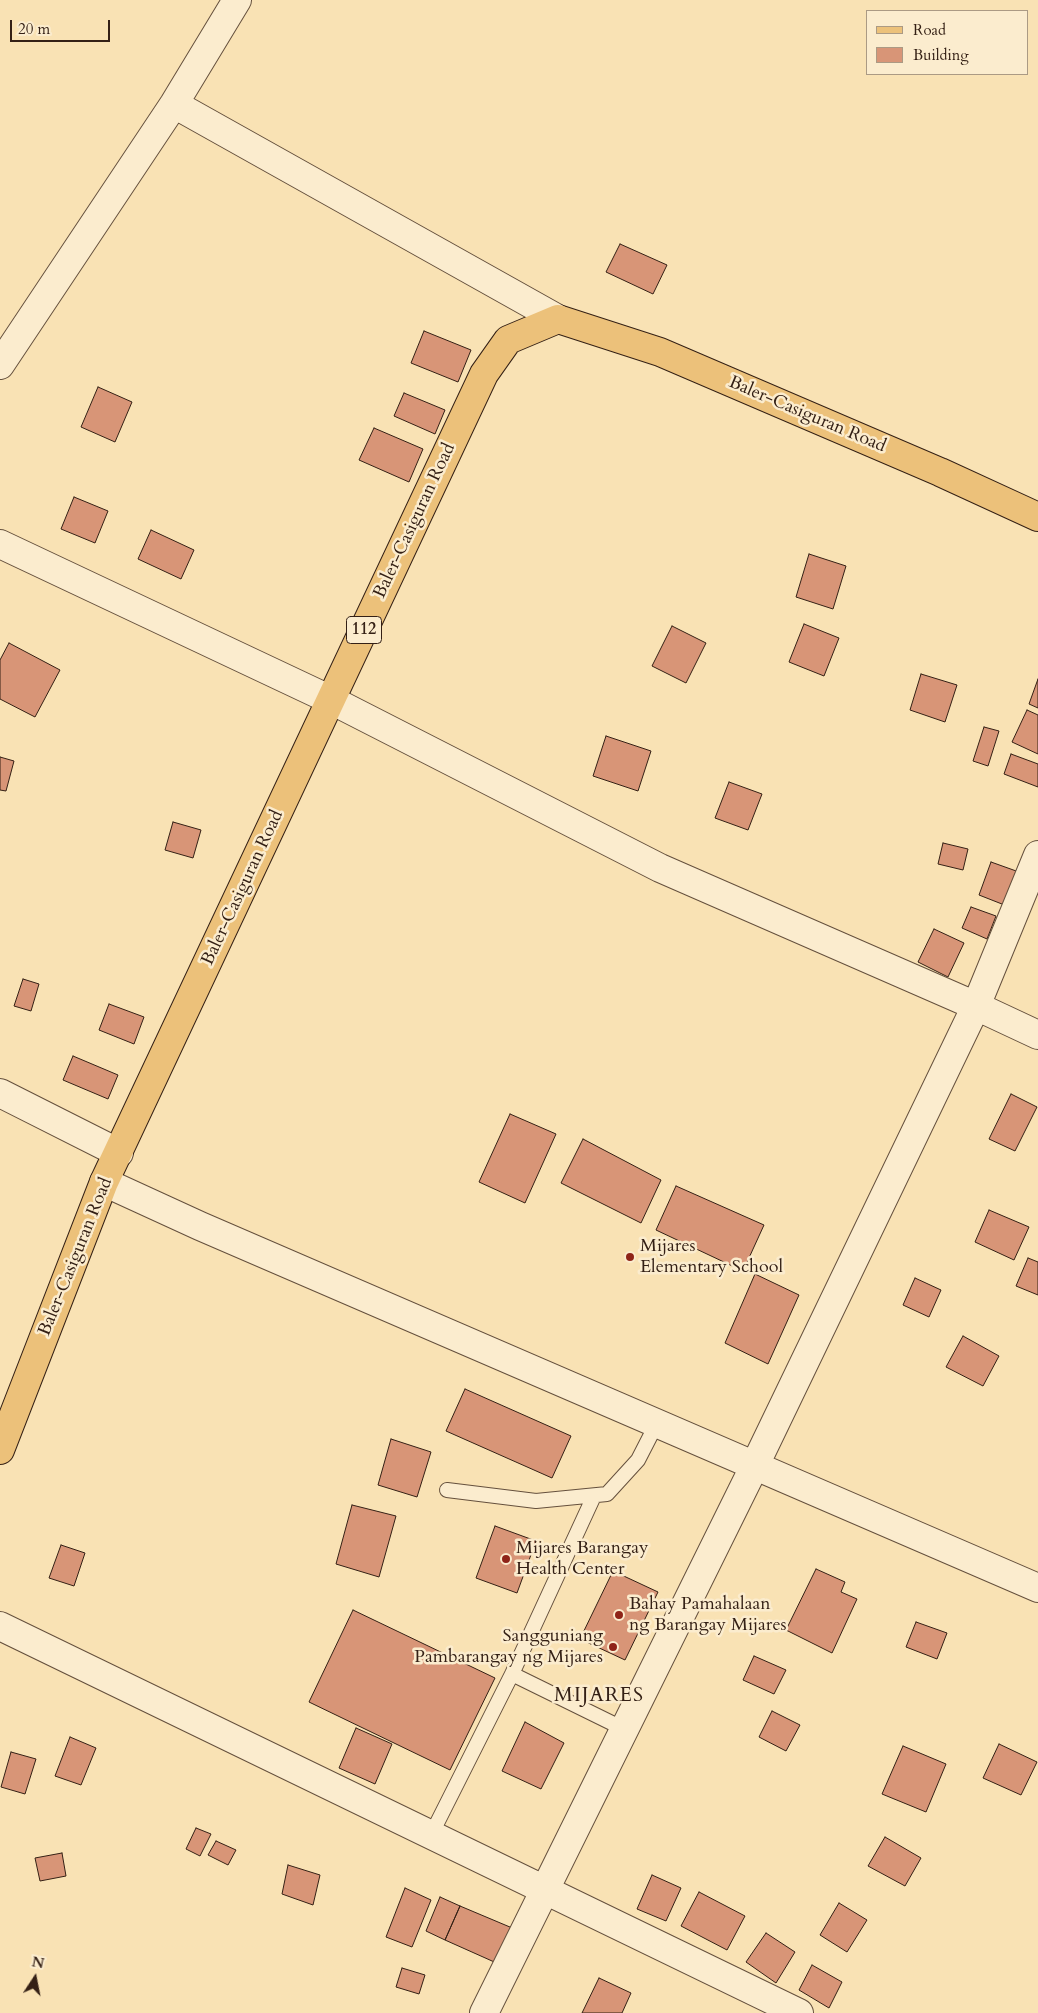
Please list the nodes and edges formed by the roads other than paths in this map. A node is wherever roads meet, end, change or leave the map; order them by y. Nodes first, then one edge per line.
1 (237, 0) edge
2 (174, 104) junction
3 (558, 320) junction
4 (0, 365) edge
5 (1038, 516) edge
6 (0, 544) edge
7 (331, 700) junction
8 (1038, 855) edge
9 (976, 1006) junction
10 (1038, 1035) edge
11 (0, 1094) edge
12 (119, 1153) junction
13 (104, 1182) junction
14 (657, 1423) junction
15 (0, 1450) edge
16 (755, 1465) junction
17 (447, 1490) dead end
18 (594, 1496) junction
19 (1038, 1588) edge
20 (0, 1626) edge
21 (512, 1674) junction
22 (624, 1729) junction
23 (431, 1835) junction
24 (544, 1889) junction
25 (484, 2013) edge
26 (799, 2013) edge

1 - 2 street
2 - 3 street
2 - 4 street
3 - 5 main road, Baler-Casiguran Road
3 - 7 main road, Baler-Casiguran Road / 112
6 - 7 street
7 - 9 street
7 - 12 main road, Baler-Casiguran Road / 112
8 - 9 street
9 - 10 street
9 - 16 street
11 - 12 street
12 - 13 main road, Baler-Casiguran Road / 112
13 - 14 street
13 - 15 main road, Baler-Casiguran Road / 112
14 - 16 street
14 - 18 lane
16 - 19 street
16 - 22 street
17 - 18 lane
18 - 21 lane
20 - 23 street
21 - 22 lane
21 - 23 lane
22 - 24 street
23 - 24 street
24 - 25 street
24 - 26 street

